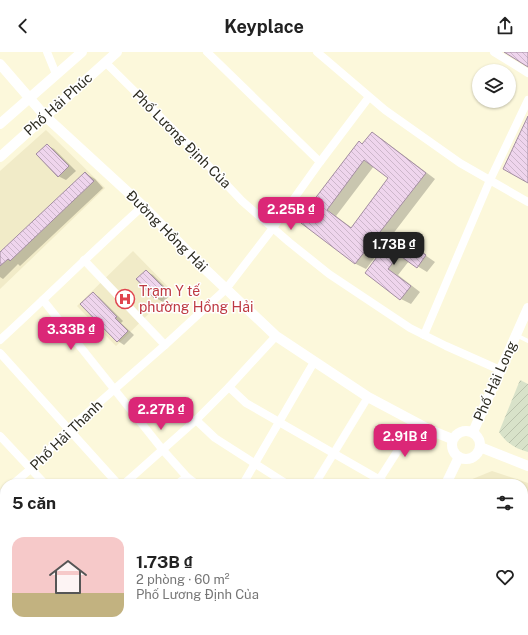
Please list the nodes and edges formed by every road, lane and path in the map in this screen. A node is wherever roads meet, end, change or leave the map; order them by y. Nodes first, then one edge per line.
1 (46, 52) edge
2 (82, 52) edge
3 (117, 52) edge
4 (207, 52) edge
5 (317, 52) edge
6 (494, 52) edge
7 (105, 62) junction
8 (0, 64) edge
9 (528, 73) edge
10 (56, 74) junction
11 (369, 97) junction
12 (29, 98) junction
13 (528, 100) edge
14 (45, 116) junction
15 (0, 124) edge
16 (0, 157) edge
17 (320, 162) junction
18 (490, 180) junction
19 (528, 202) edge
20 (143, 206) junction
21 (273, 228) junction
22 (84, 260) junction
23 (226, 289) junction
24 (43, 300) junction
25 (528, 308) edge
26 (424, 335) junction
27 (516, 335) junction
28 (276, 336) junction
29 (0, 340) edge
30 (528, 341) edge
31 (165, 345) junction
32 (0, 353) edge
33 (314, 362) junction
34 (500, 370) junction
35 (229, 387) junction
36 (115, 389) junction
37 (368, 397) junction
38 (196, 420) junction
39 (416, 422) junction
40 (279, 423) junction
41 (69, 429) junction
42 (472, 432) junction
43 (0, 436) edge
44 (452, 439) junction
45 (480, 447) junction
46 (162, 449) junction
47 (333, 453) junction
48 (459, 457) junction
49 (255, 464) junction
50 (528, 466) edge
51 (31, 469) junction
52 (188, 477) junction
53 (19, 479) edge
54 (40, 479) edge
55 (114, 479) edge
56 (129, 479) edge
57 (185, 479) edge
58 (190, 479) edge
59 (246, 479) edge
60 (279, 479) edge
61 (318, 479) edge
62 (375, 479) edge
63 (383, 479) edge
64 (448, 479) edge

1 - 10 street
2 - 10 street, Phố Hải Phúc
3 - 7 street, Phố Hải Phúc
4 - 17 street
5 - 11 street
6 - 9 street
7 - 14 street, Phố Hải Phúc
7 - 21 street, Phố Lương Định Của
8 - 12 street, Đường Hồng Hải
10 - 12 street, Phố Hải Phúc
11 - 17 street, Phố Hải Thanh
11 - 18 street
12 - 14 street, Đường Hồng Hải
12 - 15 street, Phố Hải Phúc
13 - 18 street
14 - 16 street, Phố Hải Phúc
14 - 20 street, Đường Hồng Hải
17 - 21 street, Phố Hải Thanh
18 - 19 street
18 - 26 street
20 - 22 street
20 - 23 street, Đường Hồng Hải
21 - 23 street, Phố Hải Thanh
21 - 26 street, Phố Lương Định Của
22 - 24 street
22 - 31 street
23 - 28 street, Đường Hồng Hải
23 - 31 street, Phố Hải Thanh
24 - 29 street
24 - 36 street
25 - 27 street, Phố Hải Long
26 - 34 street, Phố Lương Định Của
27 - 30 lane
27 - 34 street, Phố Hải Long
28 - 33 street, Đường Hồng Hải
28 - 35 street
31 - 36 street, Phố Hải Thanh
32 - 41 street
33 - 37 street, Đường Hồng Hải
33 - 40 street
34 - 42 street, Phố Hải Long
35 - 38 street
35 - 40 street
36 - 41 street, Phố Hải Thanh
36 - 46 street
37 - 39 street, Đường Hồng Hải
37 - 47 street
38 - 46 street
38 - 49 street
39 - 44 street, Đường Hồng Hải
39 - 63 street
40 - 47 street
40 - 49 street
41 - 51 street, Phố Hải Thanh
41 - 55 street
42 - 44 street
42 - 45 street
43 - 51 street
44 - 48 street
45 - 48 street
45 - 50 street
46 - 52 street
46 - 56 street
47 - 61 street
47 - 62 street
48 - 64 street
49 - 59 street
49 - 60 street
51 - 53 street, Phố Hải Thanh
51 - 54 street
52 - 57 street
52 - 58 street

